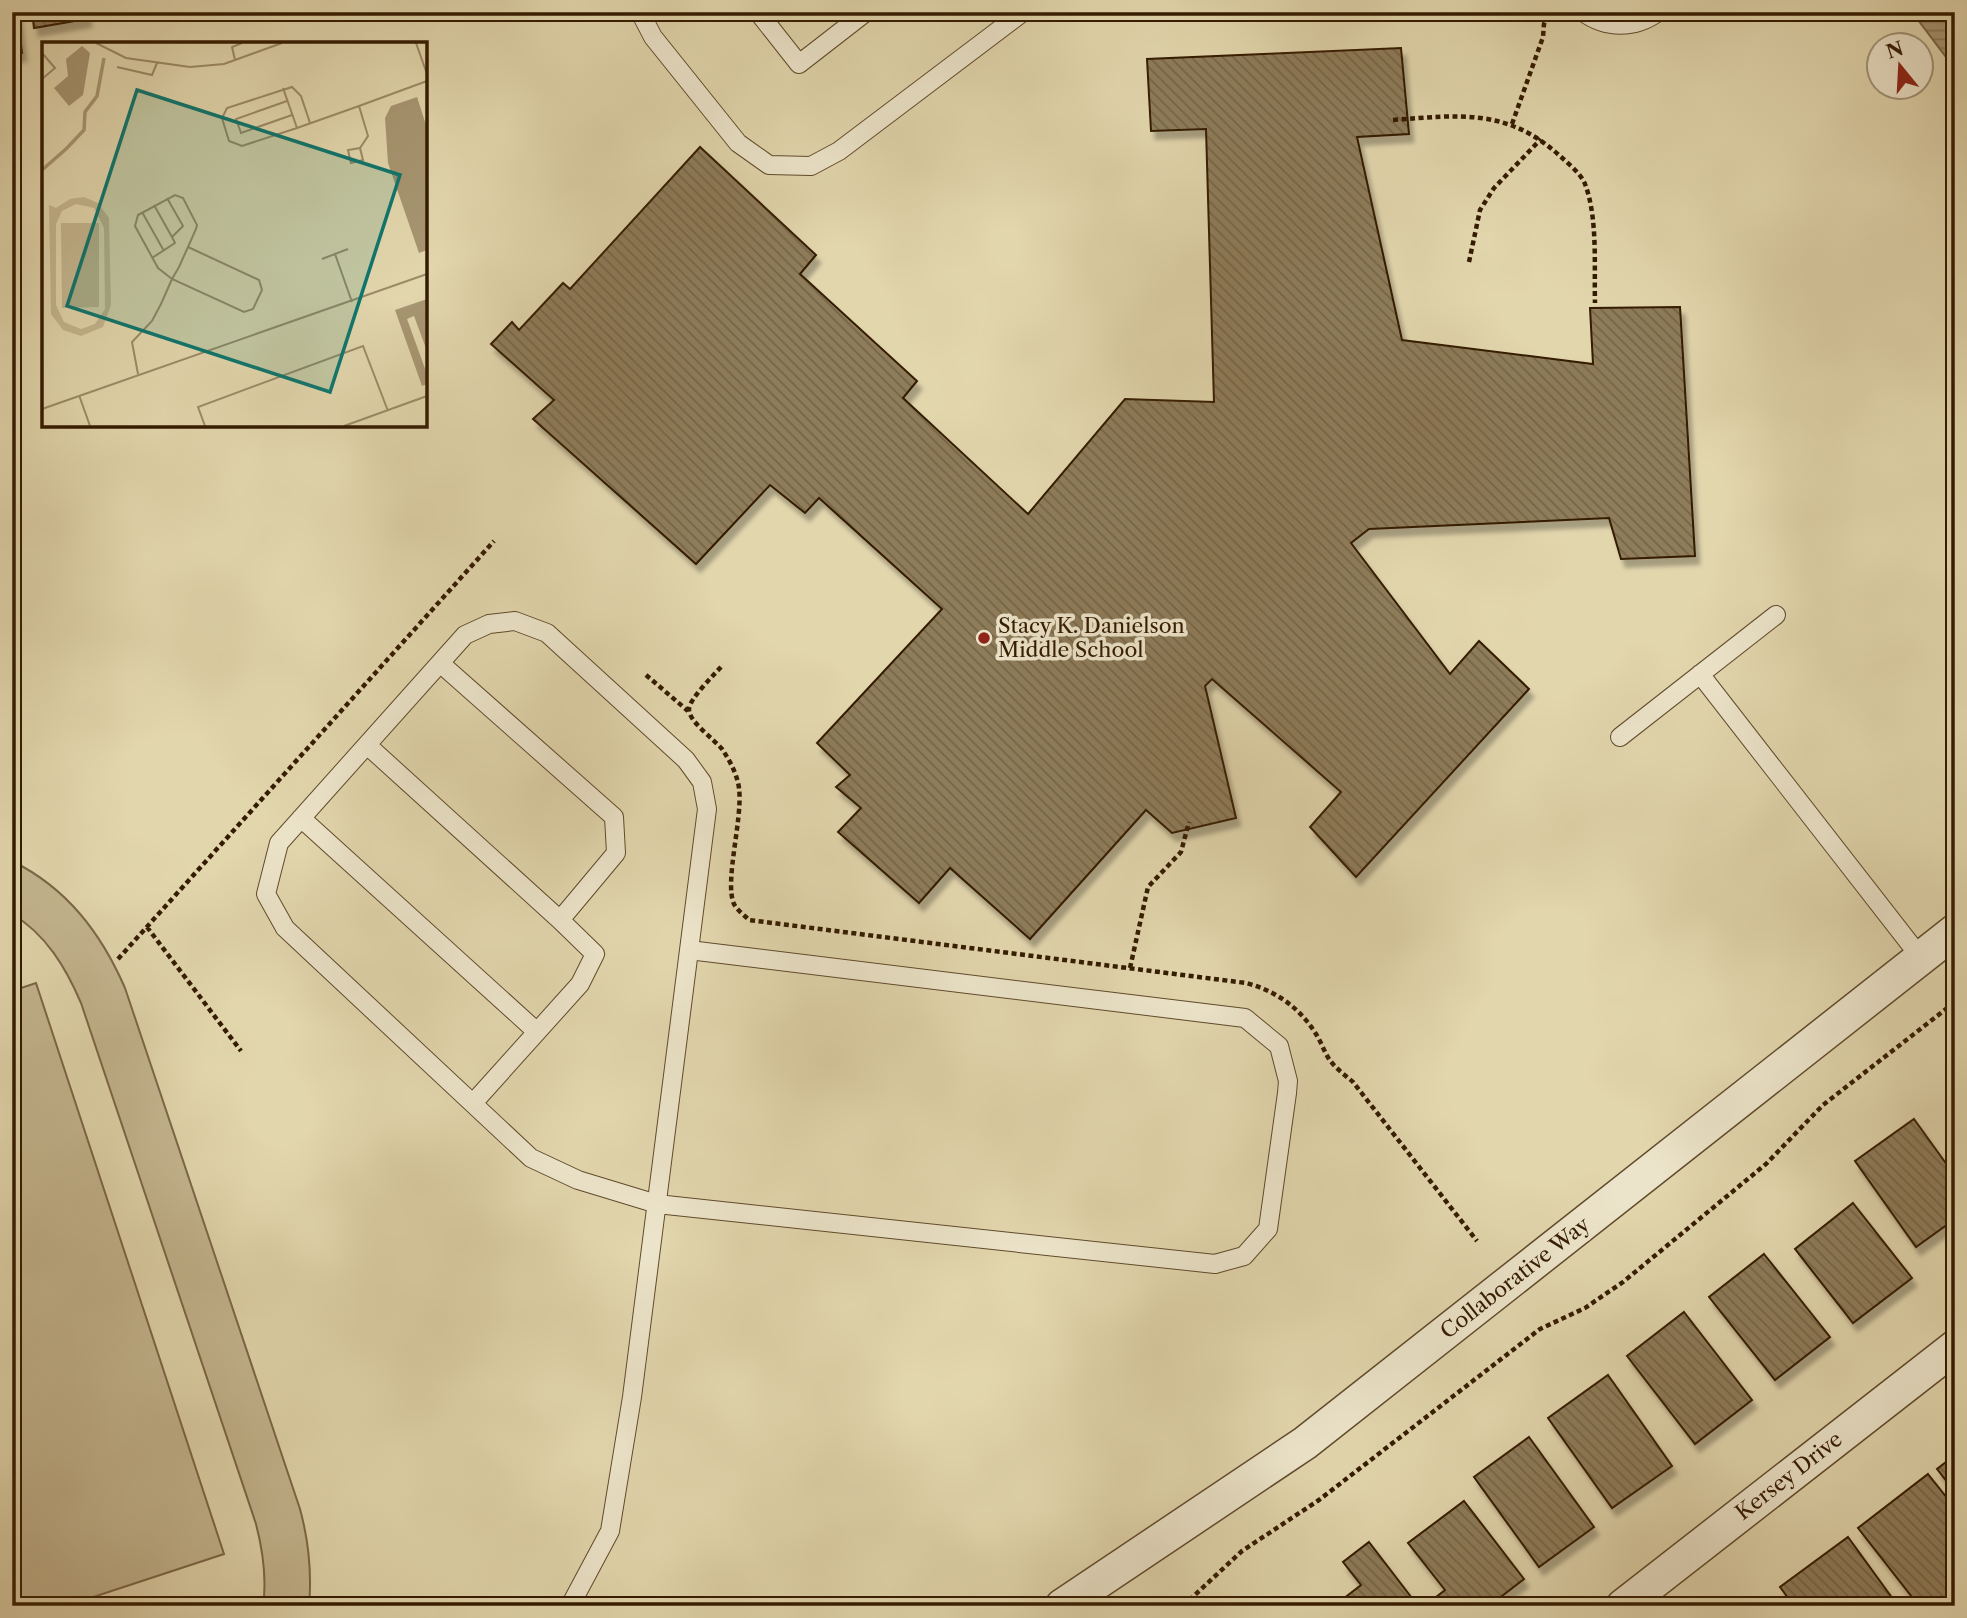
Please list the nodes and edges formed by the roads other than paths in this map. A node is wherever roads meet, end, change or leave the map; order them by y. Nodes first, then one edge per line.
1 (640, 12) edge
2 (758, 12) edge
3 (866, 12) edge
4 (1023, 12) edge
5 (1583, 12) edge
6 (1658, 12) edge
7 (1776, 615) dead end
8 (440, 663) junction
9 (1700, 674) junction
10 (1620, 737) dead end
11 (367, 745) junction
12 (301, 818) junction
13 (560, 920) junction
14 (1955, 931) edge
15 (689, 950) junction
16 (1921, 958) junction
17 (536, 1031) junction
18 (474, 1102) junction
19 (657, 1204) junction
20 (1955, 1347) edge
21 (570, 1606) edge
22 (1062, 1606) edge
23 (1623, 1606) edge

1 - 4 lane
2 - 3 lane
5 - 6 lane
7 - 9 lane
8 - 11 lane
8 - 13 lane
8 - 15 lane
9 - 10 lane
9 - 16 lane
11 - 12 lane
11 - 13 lane
12 - 17 lane
12 - 18 lane
13 - 17 lane
14 - 16 street, Collaborative Way
15 - 19 lane
15 - 19 lane
16 - 22 street, Collaborative Way
17 - 18 lane
18 - 19 lane
19 - 21 lane
20 - 23 street, Kersey Drive

